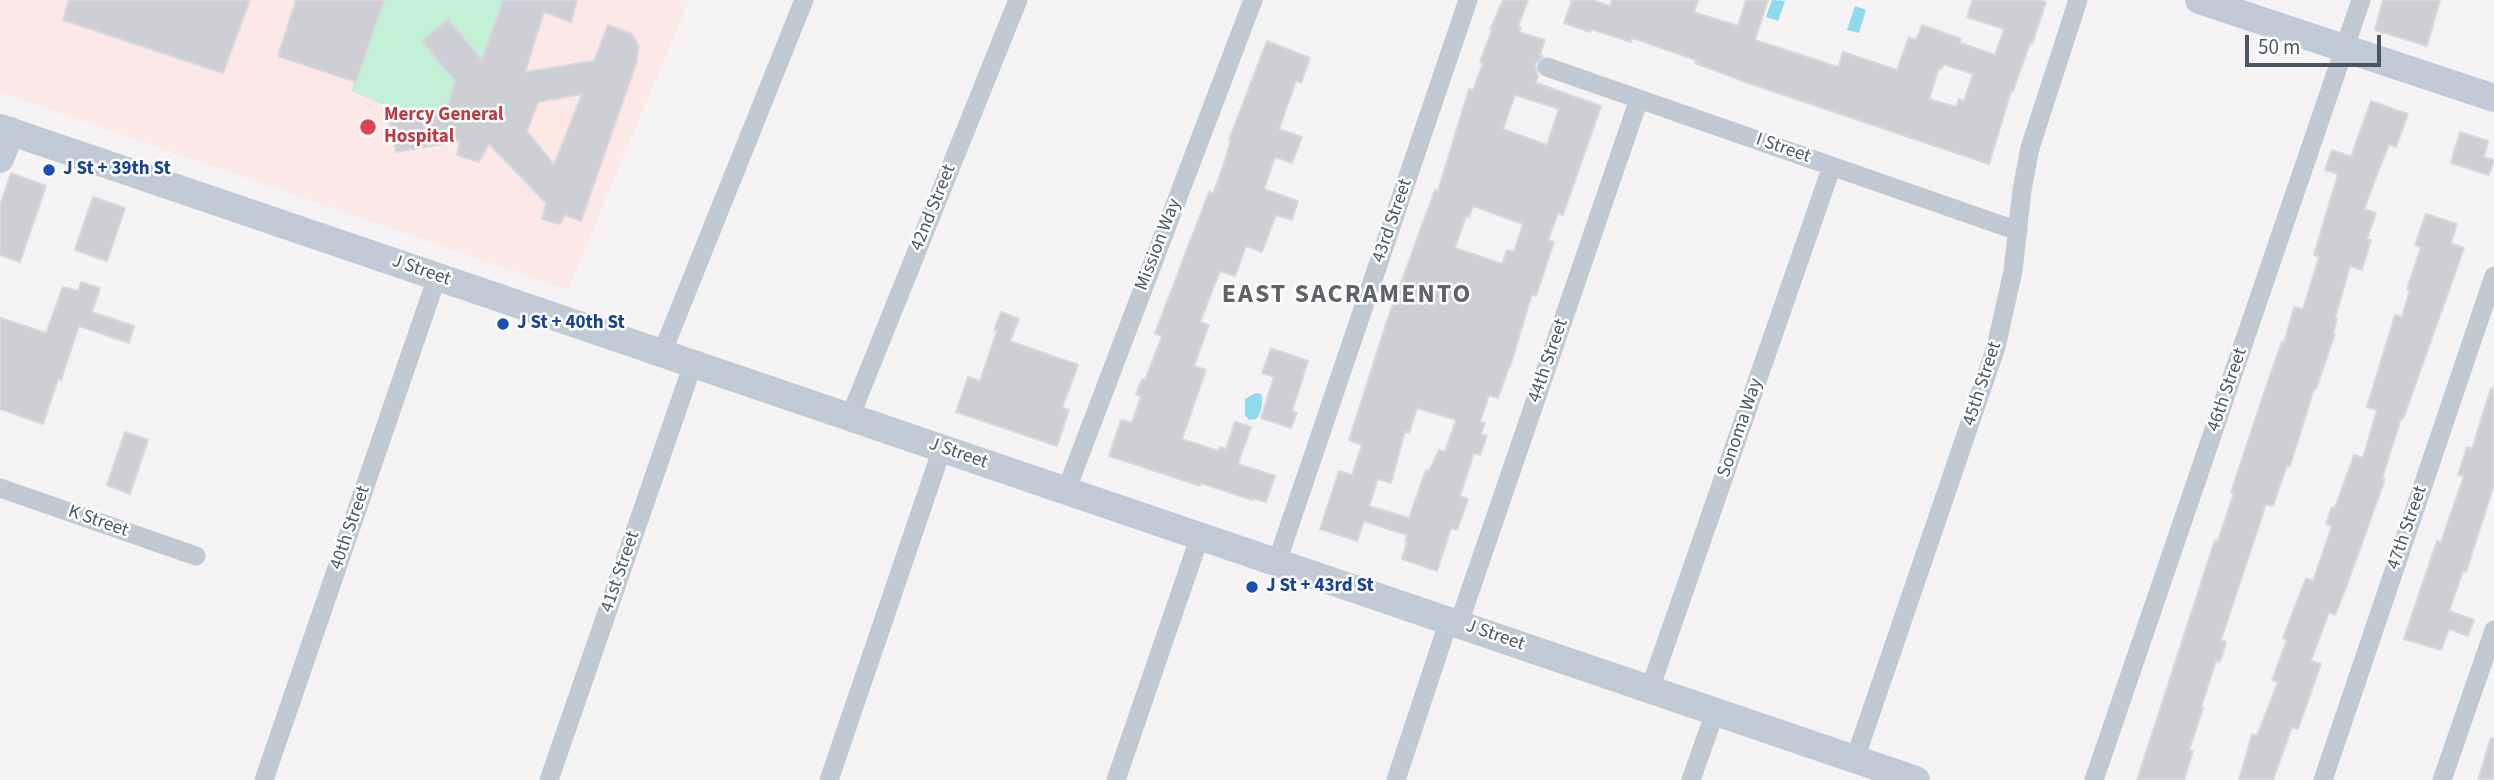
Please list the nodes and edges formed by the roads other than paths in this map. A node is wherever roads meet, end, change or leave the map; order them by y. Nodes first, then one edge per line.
1 (804, 0) edge
2 (1018, 0) edge
3 (1253, 0) edge
4 (1468, 0) edge
5 (2078, 0) edge
6 (2199, 0) edge
7 (2361, 0) edge
8 (2345, 50) junction
9 (1547, 68) dead end
10 (2494, 98) edge
11 (1639, 99) junction
12 (5, 130) edge
13 (0, 159) edge
14 (1832, 166) junction
15 (2018, 231) junction
16 (2494, 276) edge
17 (438, 277) junction
18 (662, 353) junction
19 (693, 363) junction
20 (850, 417) junction
21 (942, 449) junction
22 (0, 488) edge
23 (1066, 491) junction
24 (1200, 536) junction
25 (196, 556) dead end
26 (1277, 562) junction
27 (1454, 622) junction
28 (2494, 630) edge
29 (1650, 690) junction
30 (1715, 712) junction
31 (1855, 759) junction
32 (264, 780) edge
33 (549, 780) edge
34 (830, 780) edge
35 (1116, 780) edge
36 (1396, 780) edge
37 (1692, 780) edge
38 (1916, 780) edge
39 (2094, 780) edge
40 (2323, 780) edge
41 (2442, 780) edge

1 - 18 street
2 - 20 street, 42nd Street
3 - 23 street, Mission Way
4 - 26 street, 43rd Street
5 - 15 street, 45th Street
6 - 8 main road
7 - 8 street, 46th Street
8 - 10 main road
8 - 39 street, 46th Street
9 - 11 street, I Street
11 - 14 street, I Street
11 - 27 street, 44th Street
12 - 13 main road
12 - 17 main road, J Street
14 - 15 street, I Street
14 - 29 street, Sonoma Way
15 - 31 street, 45th Street
16 - 40 street, 47th Street
17 - 18 main road, J Street
17 - 32 street, 40th Street
18 - 19 main road, J Street
19 - 20 main road, J Street
19 - 33 street, 41st Street
20 - 21 main road, J Street
21 - 23 main road, J Street
21 - 34 street
22 - 25 street, K Street
23 - 24 main road, J Street
24 - 26 main road, J Street
24 - 35 street
26 - 27 main road, J Street
27 - 29 main road, J Street
27 - 36 street, 44th Street
28 - 41 street
29 - 30 main road, J Street
30 - 31 main road, J Street
30 - 37 street
31 - 38 main road, J Street

